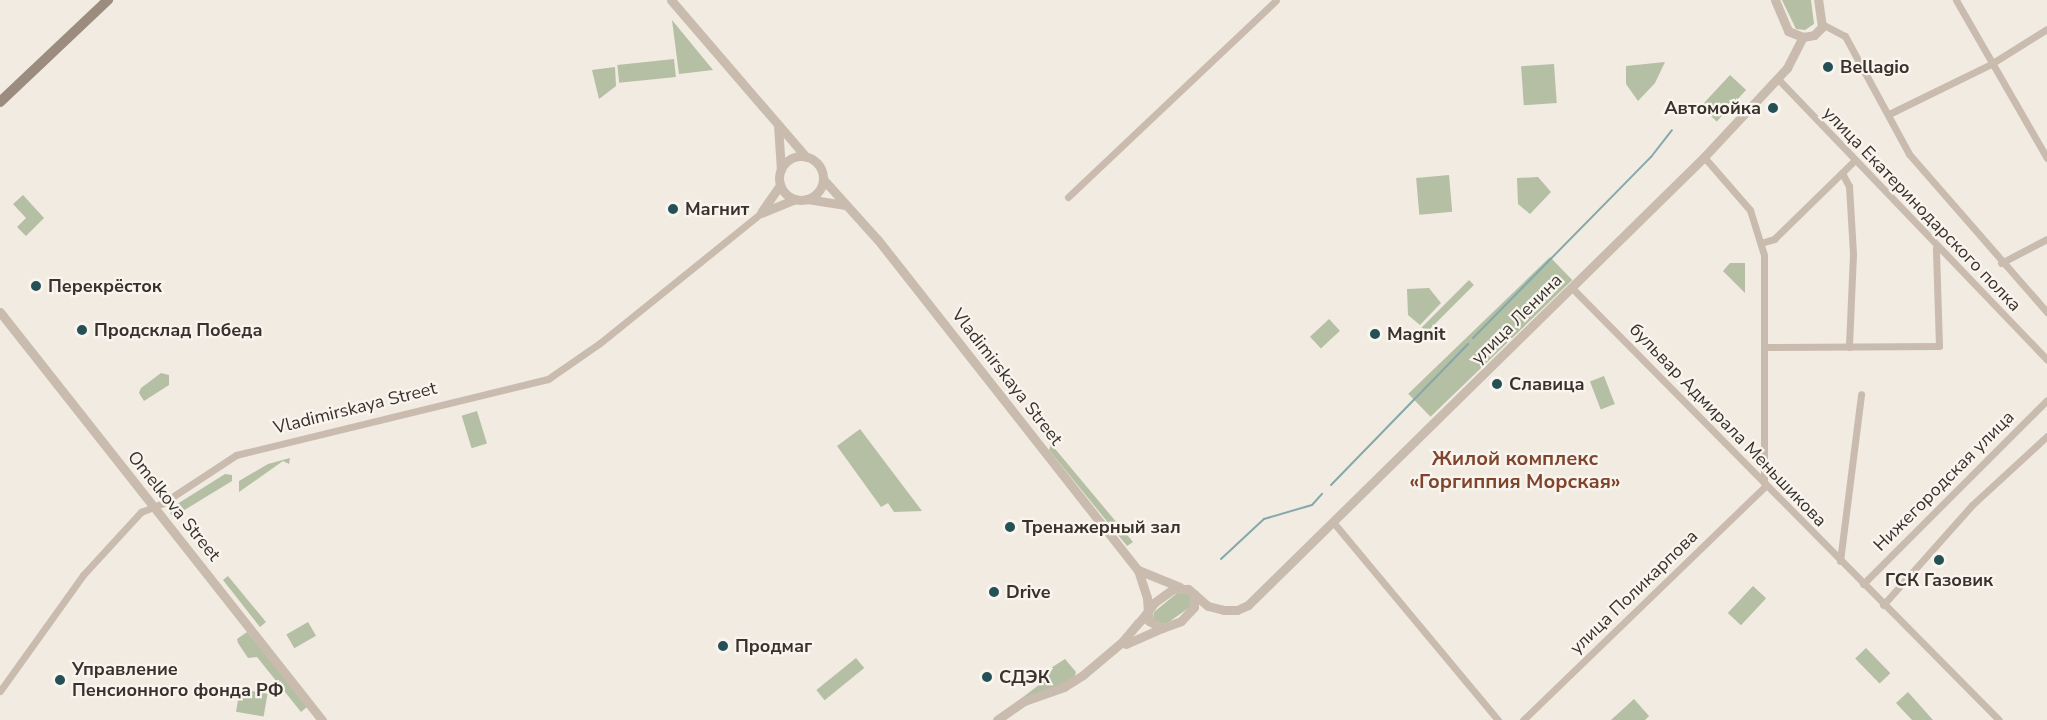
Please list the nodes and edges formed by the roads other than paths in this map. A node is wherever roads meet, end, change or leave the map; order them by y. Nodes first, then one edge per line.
1 (108, 0) edge
2 (671, 0) edge
3 (1276, 0) edge
4 (1775, 0) edge
5 (1818, 0) edge
6 (1956, 0) edge
7 (1822, 24) junction
8 (2047, 29) edge
9 (1803, 37) junction
10 (1991, 64) junction
11 (1777, 78) junction
12 (0, 102) edge
13 (1889, 114) junction
14 (778, 125) junction
15 (806, 157) junction
16 (1704, 157) junction
17 (2047, 158) edge
18 (1854, 162) junction
19 (781, 170) junction
20 (1842, 173) junction
21 (823, 179) junction
22 (780, 185) junction
23 (1068, 197) dead end
24 (795, 199) junction
25 (807, 199) junction
26 (848, 206) junction
27 (761, 213) junction
28 (2047, 239) edge
29 (1761, 243) junction
30 (1936, 248) junction
31 (2001, 263) junction
32 (1572, 288) junction
33 (0, 312) edge
34 (2047, 312) edge
35 (1764, 347) junction
36 (1849, 347) junction
37 (2047, 360) edge
38 (1861, 394) dead end
39 (2047, 400) edge
40 (2047, 436) edge
41 (1765, 484) junction
42 (154, 506) junction
43 (1333, 522) junction
44 (1840, 561) junction
45 (1138, 570) junction
46 (1863, 584) junction
47 (1180, 587) junction
48 (1194, 594) junction
49 (1883, 605) junction
50 (1208, 606) junction
51 (1148, 611) junction
52 (1190, 613) junction
53 (1162, 628) junction
54 (0, 691) edge
55 (322, 720) edge
56 (997, 720) edge
57 (1003, 720) edge
58 (1498, 720) edge
59 (1523, 720) edge
60 (1999, 720) edge

1 - 12 main road
2 - 14 street
3 - 23 street
4 - 9 street
5 - 7 street
6 - 10 street
7 - 9 street
7 - 13 street
8 - 10 street
9 - 11 street, улица Ленина
10 - 13 street
10 - 17 street
11 - 16 street, улица Ленина
11 - 18 street, улица Екатеринодарского полка
13 - 31 street
14 - 15 street
14 - 19 street
15 - 19 street
15 - 21 street
16 - 29 street
16 - 32 street, улица Ленина
18 - 20 street
18 - 30 street, улица Екатеринодарского полка
19 - 22 street
20 - 29 street
20 - 36 street
21 - 25 street
21 - 26 street, Vladimirskaya Street
22 - 24 street
22 - 27 street, Vladimirskaya Street
24 - 25 street
24 - 27 street, Vladimirskaya Street
25 - 26 street
26 - 45 street, Vladimirskaya Street
27 - 42 street, Vladimirskaya Street
28 - 31 street
29 - 35 street
30 - 36 street
30 - 37 street, улица Екатеринодарского полка
31 - 34 street
32 - 41 street, бульвар Адмирала Меньшикова
32 - 43 street, улица Ленина
33 - 42 street, Omelkova Street
35 - 36 street
35 - 41 street
38 - 44 street
39 - 46 street, Нижегородская улица
40 - 49 street
41 - 44 street, бульвар Адмирала Меньшикова
41 - 59 street, улица Поликарпова
42 - 54 street, Vladimirskaya Street
42 - 55 street, Omelkova Street
43 - 50 street, улица Ленина
43 - 58 street
44 - 46 street, бульвар Адмирала Меньшикова
45 - 47 street, Vladimirskaya Street
45 - 51 street, Vladimirskaya Street
46 - 49 street, бульвар Адмирала Меньшикова
47 - 48 street, Vladimirskaya Street
47 - 51 street
48 - 50 street, Vladimirskaya Street
48 - 52 street
49 - 60 street, бульвар Адмирала Меньшикова
50 - 52 street
51 - 53 street, Vladimirskaya Street
51 - 56 street
52 - 53 street
53 - 57 street

